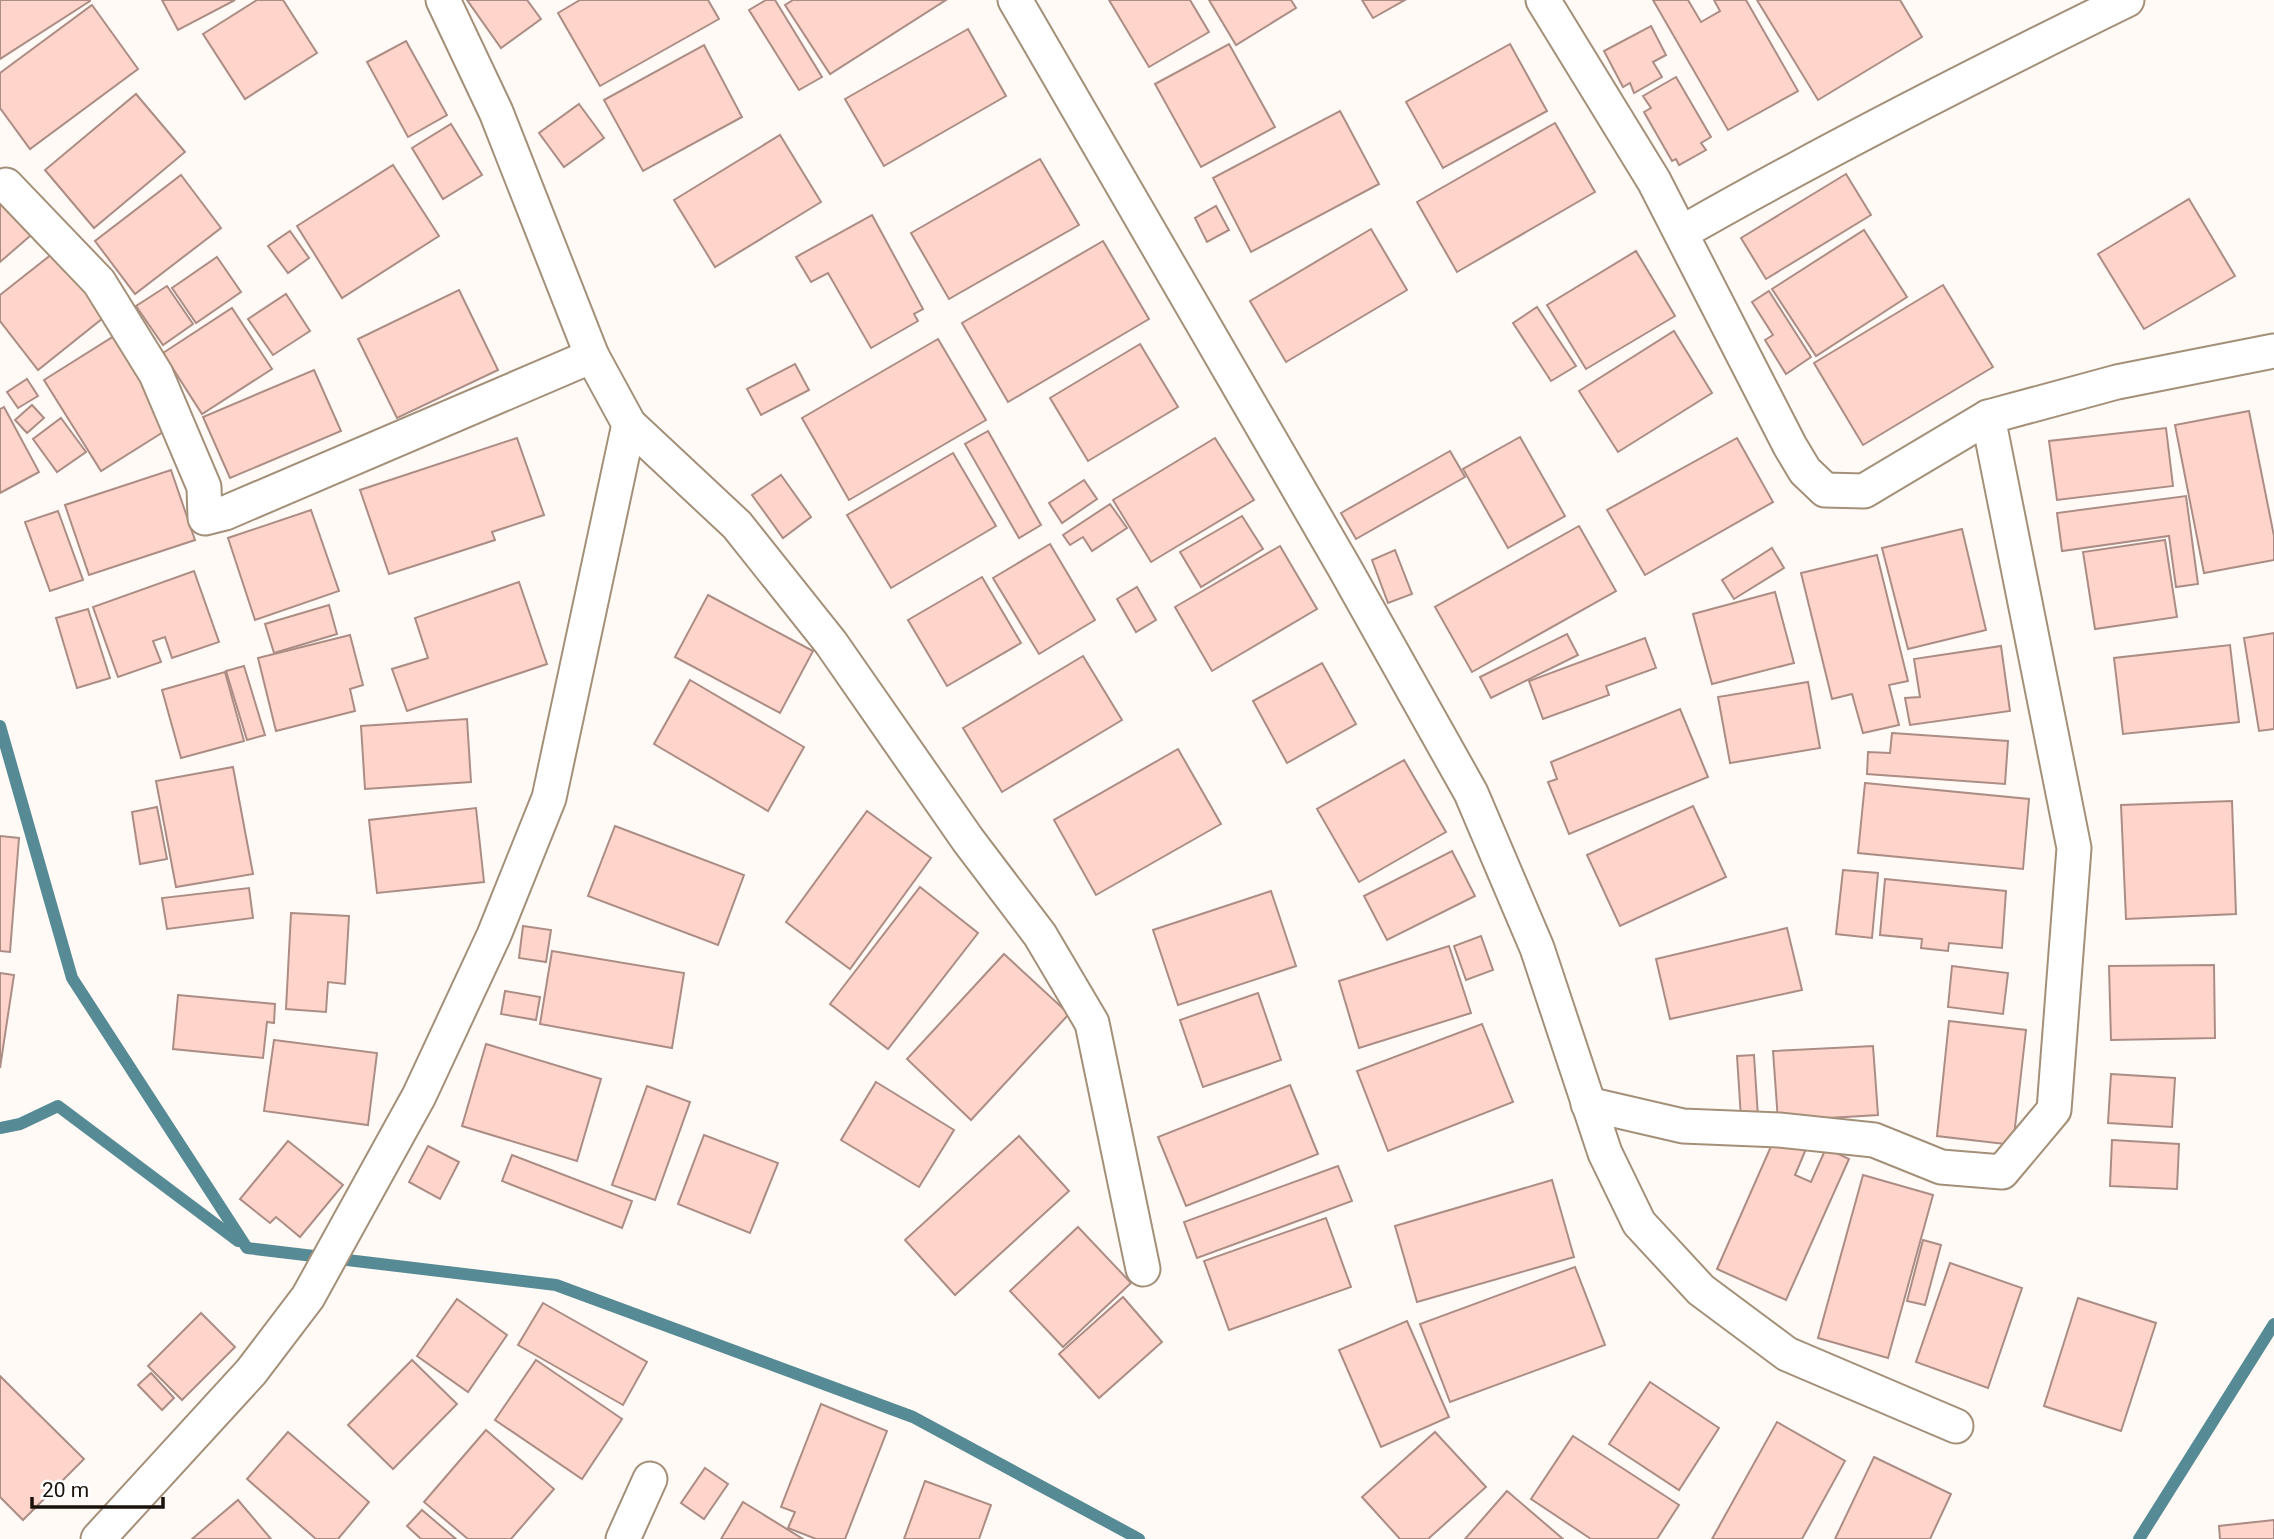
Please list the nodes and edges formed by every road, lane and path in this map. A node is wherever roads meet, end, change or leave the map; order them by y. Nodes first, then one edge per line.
1 (443, 0) edge
2 (1015, 0) edge
3 (1543, 0) edge
4 (2127, 0) edge
5 (6, 185) dead end
6 (1681, 233) junction
7 (2274, 351) edge
8 (592, 356) junction
9 (1988, 417) junction
10 (629, 424) junction
11 (1588, 1104) junction
12 (1143, 1269) dead end
13 (1956, 1426) dead end
14 (650, 1479) dead end
15 (98, 1539) edge
16 (623, 1539) edge

1 - 8 street
2 - 11 street
3 - 6 street
4 - 6 street
5 - 8 street
6 - 9 street
7 - 9 street
8 - 10 street
9 - 11 street
10 - 12 street
10 - 15 street
11 - 13 street
14 - 16 street

